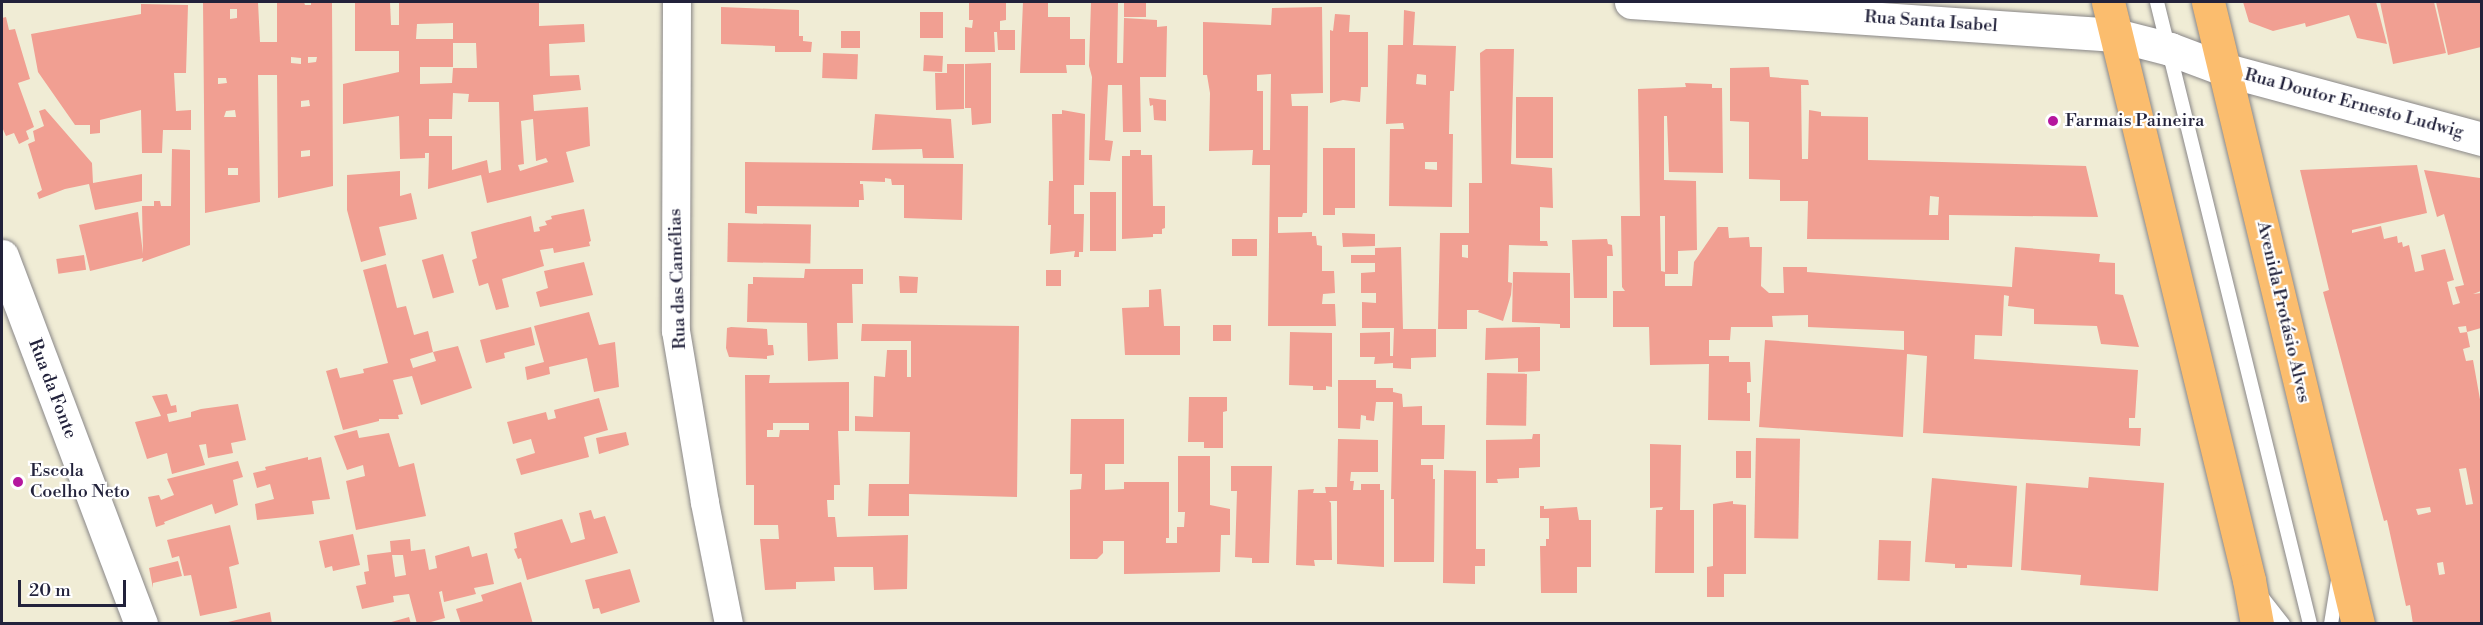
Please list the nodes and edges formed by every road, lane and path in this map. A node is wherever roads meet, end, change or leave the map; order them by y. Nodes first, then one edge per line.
1 (676, 2) edge
2 (1631, 2) edge
3 (2108, 2) edge
4 (2157, 2) edge
5 (2208, 2) edge
6 (2116, 35) junction
7 (2170, 49) junction
8 (2226, 70) junction
9 (2481, 139) edge
10 (2, 256) edge
11 (2342, 557) junction
12 (2249, 580) junction
13 (141, 624) edge
14 (729, 624) edge
15 (2257, 624) edge
16 (2283, 624) edge
17 (2310, 624) edge
18 (2331, 624) edge
19 (2358, 624) edge

1 - 14 street, Rua das Camélias
2 - 6 street, Rua Santa Isabel
3 - 6 main road
4 - 7 lane
5 - 8 main road, Avenida Protásio Alves
6 - 7 street, Rua Santa Isabel
6 - 12 main road
7 - 8 street, Rua Santa Isabel
7 - 17 lane
8 - 9 street, Rua Doutor Ernesto Ludwig
8 - 11 main road, Avenida Protásio Alves
10 - 13 street, Rua da Fonte
11 - 18 lane
11 - 19 main road, Avenida Protásio Alves
12 - 15 main road
12 - 16 lane

